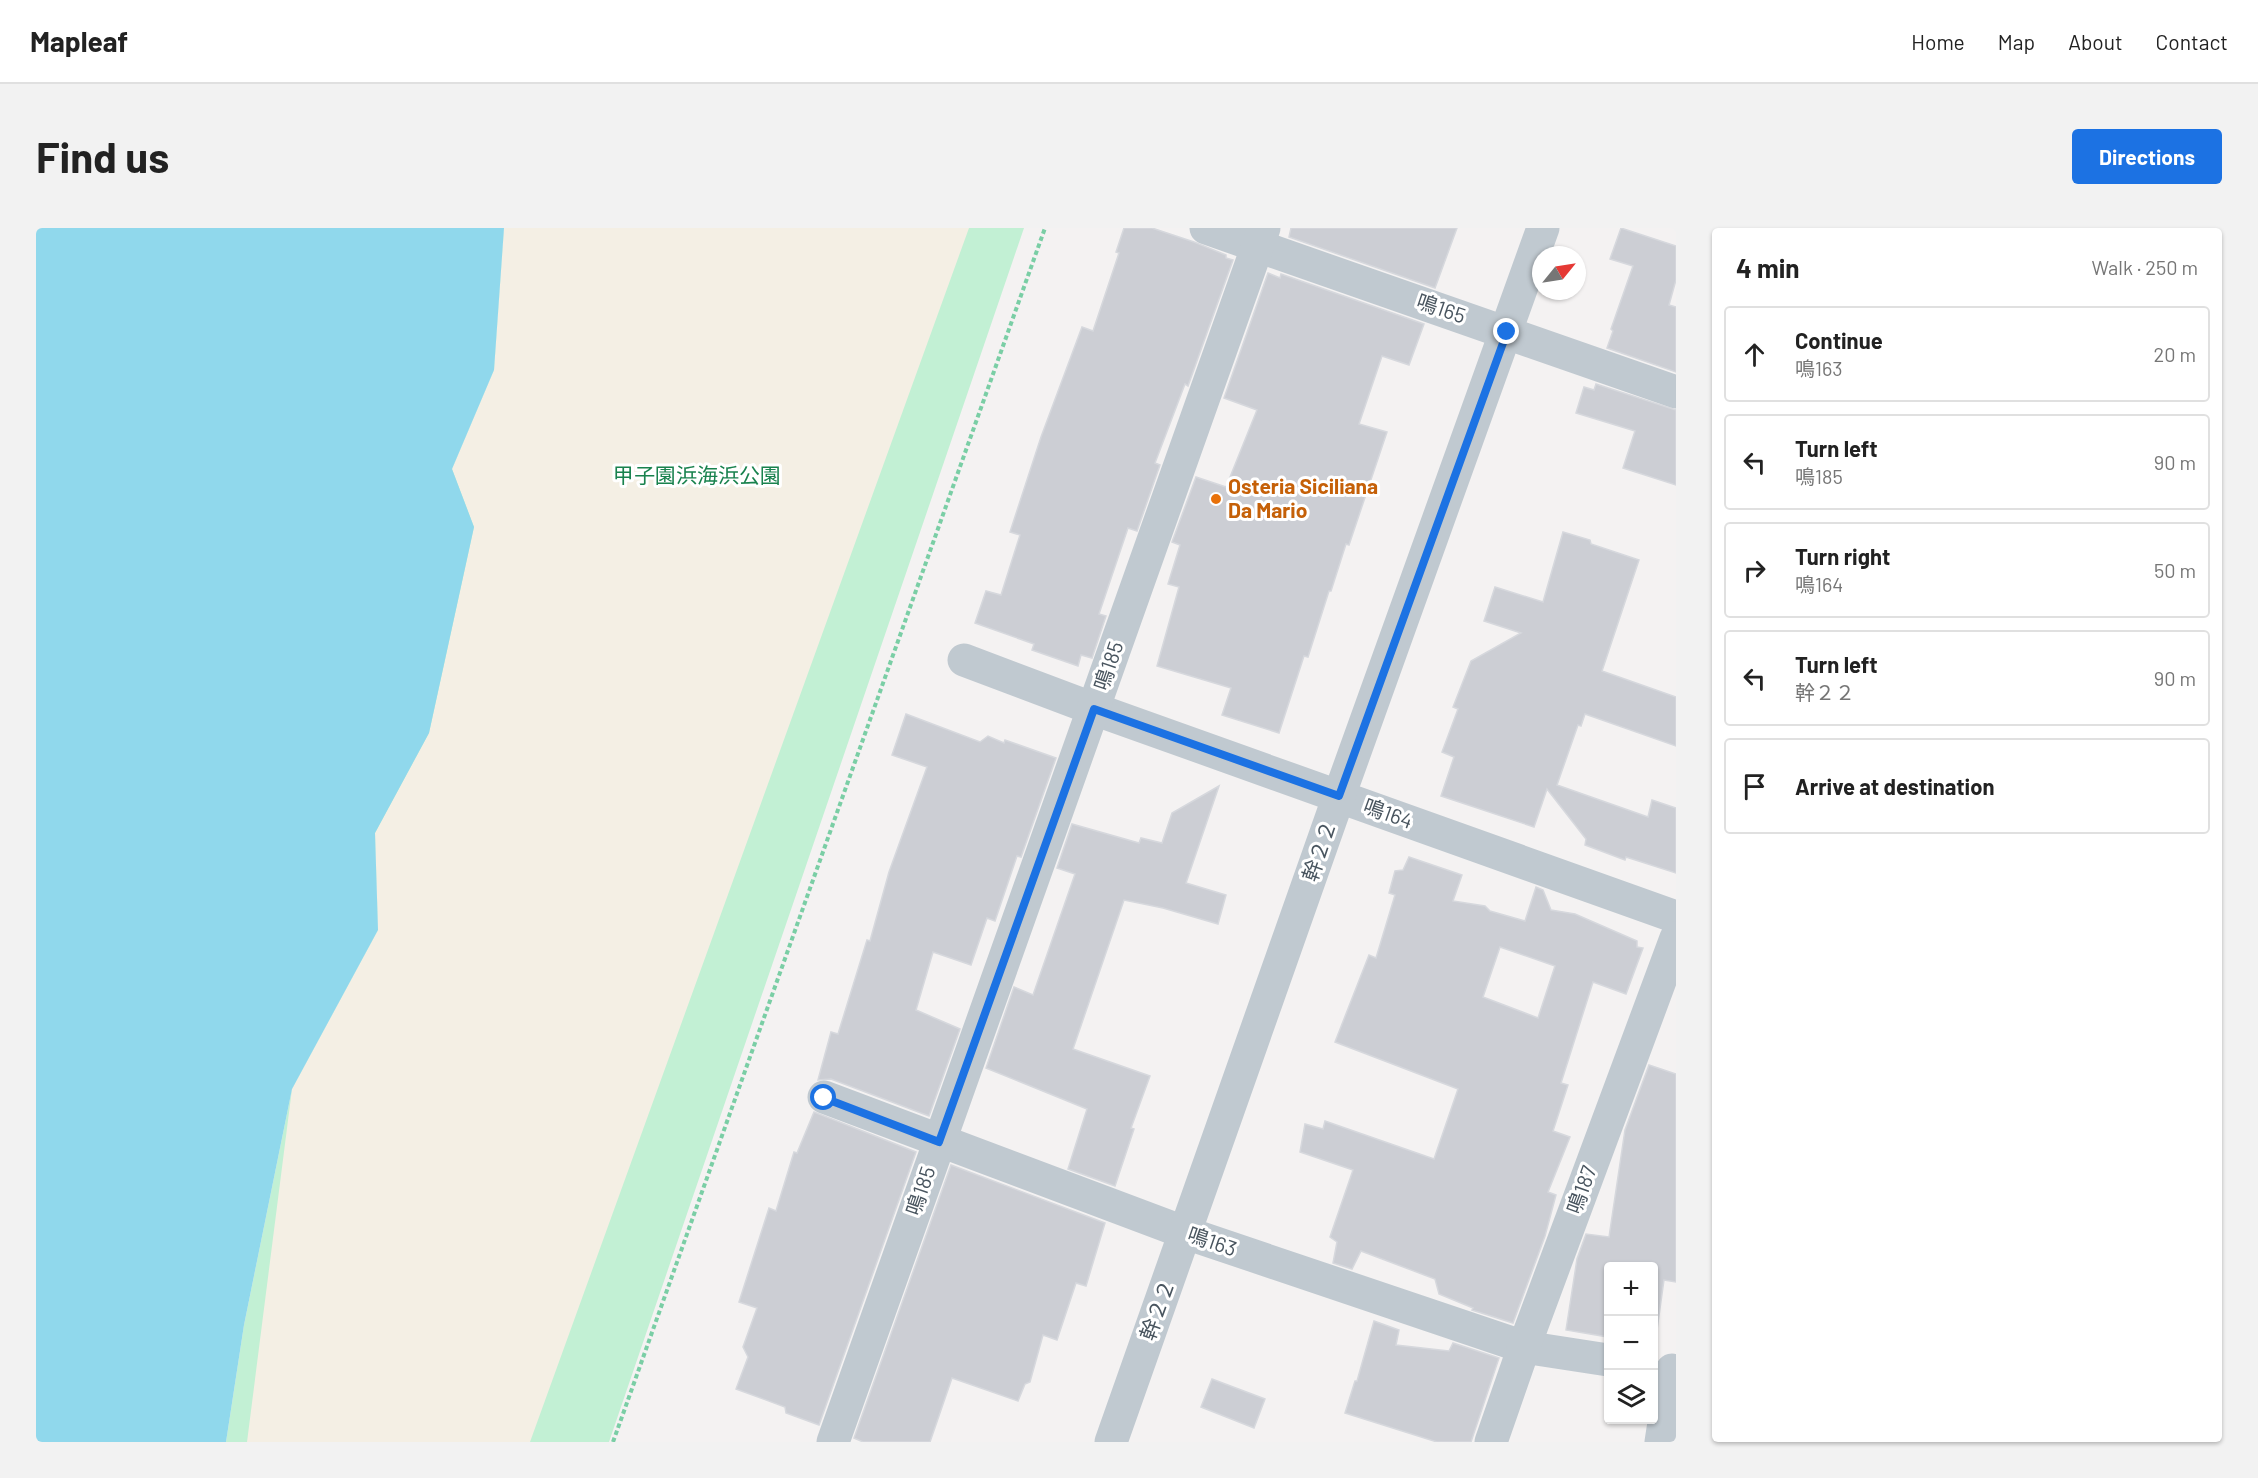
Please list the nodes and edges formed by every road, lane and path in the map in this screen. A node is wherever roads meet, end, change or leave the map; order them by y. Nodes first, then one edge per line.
1 (1045, 228) edge
2 (1206, 228) edge
3 (1543, 228) edge
4 (1260, 238) edge
5 (1507, 332) junction
6 (1676, 392) edge
7 (964, 660) dead end
8 (1094, 709) junction
9 (1339, 796) junction
10 (1676, 917) edge
11 (1676, 938) edge
12 (824, 1098) dead end
13 (939, 1142) junction
14 (1186, 1233) junction
15 (1524, 1347) junction
16 (1604, 1359) edge
17 (1667, 1369) edge
18 (613, 1442) edge
19 (833, 1442) edge
20 (1112, 1442) edge
21 (1491, 1442) edge
22 (1661, 1442) edge

1 - 18 path
2 - 4 street, 鳴165
3 - 5 street, 幹２２
4 - 5 street, 鳴165
4 - 8 street, 鳴185
5 - 6 street, 鳴165
5 - 9 street, 幹２２
7 - 8 street, 鳴164
8 - 9 street, 鳴164
8 - 13 street, 鳴185
9 - 10 street, 鳴164
9 - 14 street, 幹２２
11 - 15 street, 鳴187
12 - 13 street, 鳴163
13 - 14 street, 鳴163
13 - 19 street, 鳴185
14 - 15 street, 鳴163
14 - 20 street, 幹２２
15 - 16 street, 鳴163
15 - 21 street, 鳴187
17 - 22 street

